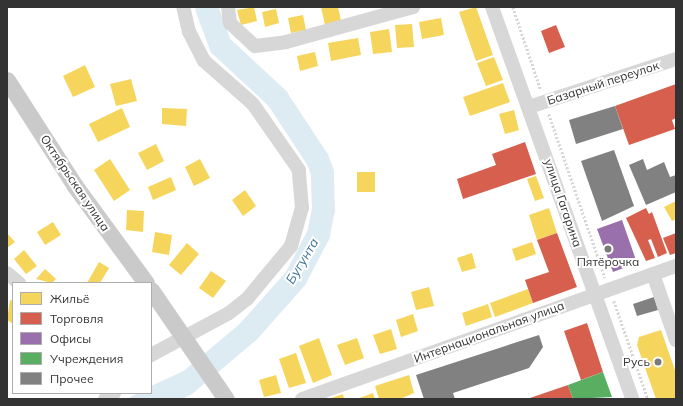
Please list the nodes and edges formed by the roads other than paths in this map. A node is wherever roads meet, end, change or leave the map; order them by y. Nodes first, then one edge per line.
1 (183, 7) edge
2 (228, 7) edge
3 (413, 7) edge
4 (492, 7) edge
5 (676, 59) edge
6 (7, 80) edge
7 (529, 107) junction
8 (676, 266) edge
9 (7, 273) edge
10 (653, 274) junction
11 (18, 282) edge
12 (145, 282) edge
13 (152, 291) edge
14 (596, 294) junction
15 (676, 340) edge
16 (188, 342) junction
17 (152, 354) edge
18 (226, 399) edge
19 (302, 399) edge
20 (632, 399) edge

1 - 16 street
2 - 3 street
4 - 7 street, улица Гагарина
5 - 7 street, Базарный переулок
6 - 12 main road, Октябрьская улица
7 - 14 street, улица Гагарина
8 - 10 street, Интернациональная улица
9 - 11 street
10 - 14 street, Интернациональная улица
10 - 15 street
13 - 16 main road
14 - 19 street, Интернациональная улица
14 - 20 street, улица Гагарина
16 - 17 street
16 - 18 main road

